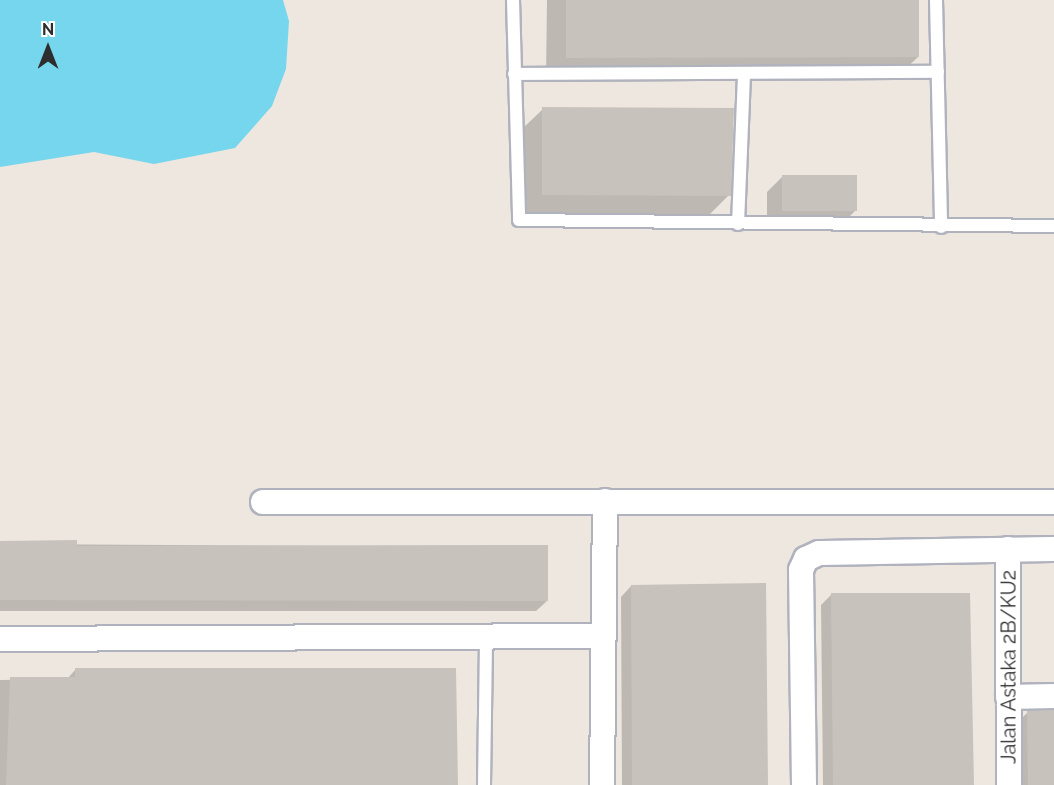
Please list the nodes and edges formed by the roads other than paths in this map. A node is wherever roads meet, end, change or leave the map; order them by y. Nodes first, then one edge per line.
1 (513, 0) edge
2 (936, 0) edge
3 (938, 72) junction
4 (744, 73) junction
5 (514, 74) junction
6 (738, 224) junction
7 (1054, 226) edge
8 (941, 227) junction
9 (605, 501) junction
10 (263, 502) dead end
11 (1054, 502) edge
12 (1008, 549) junction
13 (1054, 549) edge
14 (486, 633) junction
15 (602, 636) junction
16 (0, 639) edge
17 (1054, 696) edge
18 (1008, 697) junction
19 (484, 785) edge
20 (602, 785) edge
21 (804, 785) edge
22 (1009, 785) edge

1 - 5 lane
2 - 3 lane
3 - 4 lane
3 - 8 lane
4 - 5 lane
4 - 6 lane
5 - 6 lane
6 - 8 lane
7 - 8 lane
9 - 10 street
9 - 11 street
9 - 15 street
12 - 13 street
12 - 18 street, Jalan Astaka 2B/KU2
12 - 21 street
14 - 15 street
14 - 16 street
14 - 19 lane
15 - 20 street
17 - 18 street
18 - 22 street, Jalan Astaka 2B/KU2

